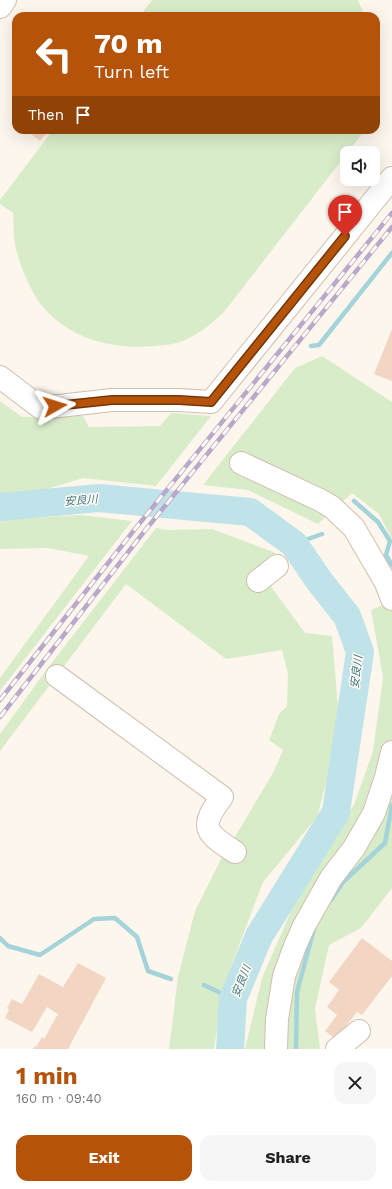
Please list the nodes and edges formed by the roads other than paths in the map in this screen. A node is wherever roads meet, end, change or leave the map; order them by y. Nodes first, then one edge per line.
1 (5, 0) edge
2 (0, 7) edge
3 (392, 178) edge
4 (0, 377) edge
5 (241, 463) dead end
6 (277, 566) dead end
7 (258, 581) dead end
8 (392, 599) edge
9 (58, 676) dead end
10 (392, 752) edge
11 (235, 852) dead end
12 (359, 1031) dead end
13 (276, 1049) edge
14 (338, 1049) edge

1 - 2 street
3 - 4 street
5 - 8 street
6 - 7 street
9 - 11 street
10 - 13 street
12 - 14 street

